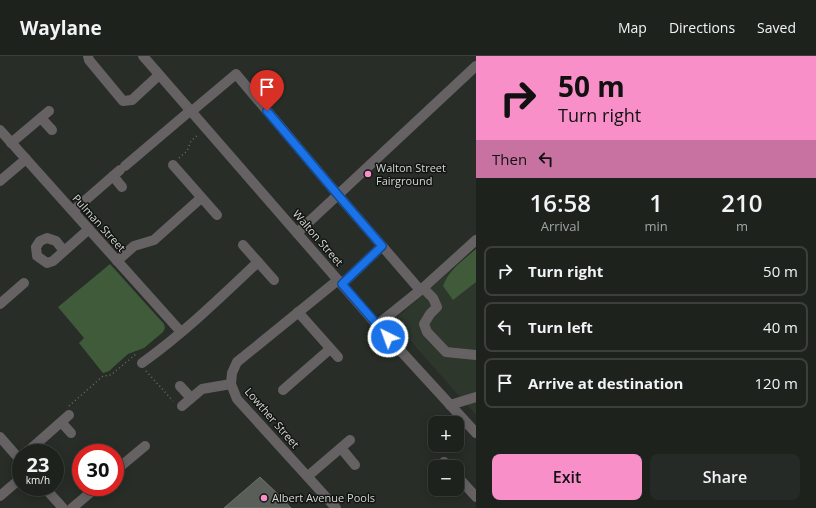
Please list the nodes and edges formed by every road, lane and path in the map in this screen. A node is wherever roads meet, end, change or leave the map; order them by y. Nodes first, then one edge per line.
1 (88, 56) edge
2 (144, 56) edge
3 (476, 66) edge
4 (160, 75) junction
5 (49, 111) dead end
6 (192, 111) junction
7 (41, 118) junction
8 (206, 127) junction
9 (0, 130) edge
10 (52, 130) dead end
11 (11, 143) junction
12 (26, 159) junction
13 (173, 166) joint
14 (119, 171) junction
15 (0, 181) edge
16 (122, 187) dead end
17 (338, 195) junction
18 (201, 198) junction
19 (73, 211) junction
20 (217, 215) dead end
21 (89, 229) junction
22 (297, 233) junction
23 (476, 240) edge
24 (243, 245) dead end
25 (382, 246) junction
26 (64, 251) dead end
27 (117, 261) junction
28 (258, 262) junction
29 (274, 280) dead end
30 (340, 282) junction
31 (24, 283) dead end
32 (421, 289) junction
33 (0, 304) edge
34 (298, 312) junction
35 (378, 325) junction
36 (181, 332) junction
37 (330, 349) junction
38 (476, 355) edge
39 (338, 357) dead end
40 (143, 365) junction
41 (231, 384) junction
42 (180, 386) dead end
43 (282, 390) dead end
44 (476, 397) edge
45 (191, 398) junction
46 (450, 405) junction
47 (182, 406) joint
48 (69, 415) joint
49 (62, 423) junction
50 (71, 433) dead end
51 (476, 433) edge
52 (0, 437) edge
53 (350, 440) dead end
54 (38, 444) edge
55 (145, 446) dead end
56 (12, 448) edge
57 (341, 448) junction
58 (124, 464) edge
59 (355, 464) dead end
60 (308, 476) junction
61 (464, 484) edge
62 (12, 486) edge
63 (0, 496) edge
64 (52, 496) edge
65 (86, 496) edge
66 (476, 497) edge
67 (63, 508) edge
68 (72, 508) edge
69 (336, 508) edge

1 - 4 street
2 - 4 street, Walton Street
3 - 17 street
4 - 6 street, Walton Street
5 - 7 street
6 - 8 street, Walton Street
6 - 14 street
6 - 17 street
7 - 10 street
7 - 11 street
8 - 13 path
8 - 22 street, Walton Street
9 - 11 street, Pulman Street
11 - 12 street, Pulman Street
12 - 15 street
12 - 19 street, Pulman Street
13 - 18 street
14 - 16 street
14 - 19 street
17 - 22 street
17 - 25 street
18 - 20 street
18 - 27 street
19 - 21 street, Pulman Street
21 - 26 street
21 - 27 street, Pulman Street
22 - 30 street, Walton Street
23 - 32 street
24 - 28 street
25 - 30 street, Lowther Street
25 - 32 street
27 - 36 street, Pulman Street
28 - 29 street
28 - 36 street
30 - 34 street, Lowther Street
30 - 35 street, Walton Street
31 - 33 street
32 - 35 street
32 - 38 street
34 - 37 street
34 - 41 street, Lowther Street
35 - 46 street, Walton Street
36 - 40 street
37 - 39 street
37 - 43 street
40 - 47 path
40 - 48 path
41 - 45 street
41 - 60 street, Lowther Street
42 - 45 street
44 - 46 street
45 - 47 street
46 - 51 street, Walton Street
48 - 49 street
49 - 50 street
49 - 54 street
52 - 56 street
53 - 57 street
55 - 58 street
57 - 59 street
57 - 60 street
60 - 69 street, Lowther Street
61 - 66 street
62 - 63 street
64 - 67 street
65 - 68 street

